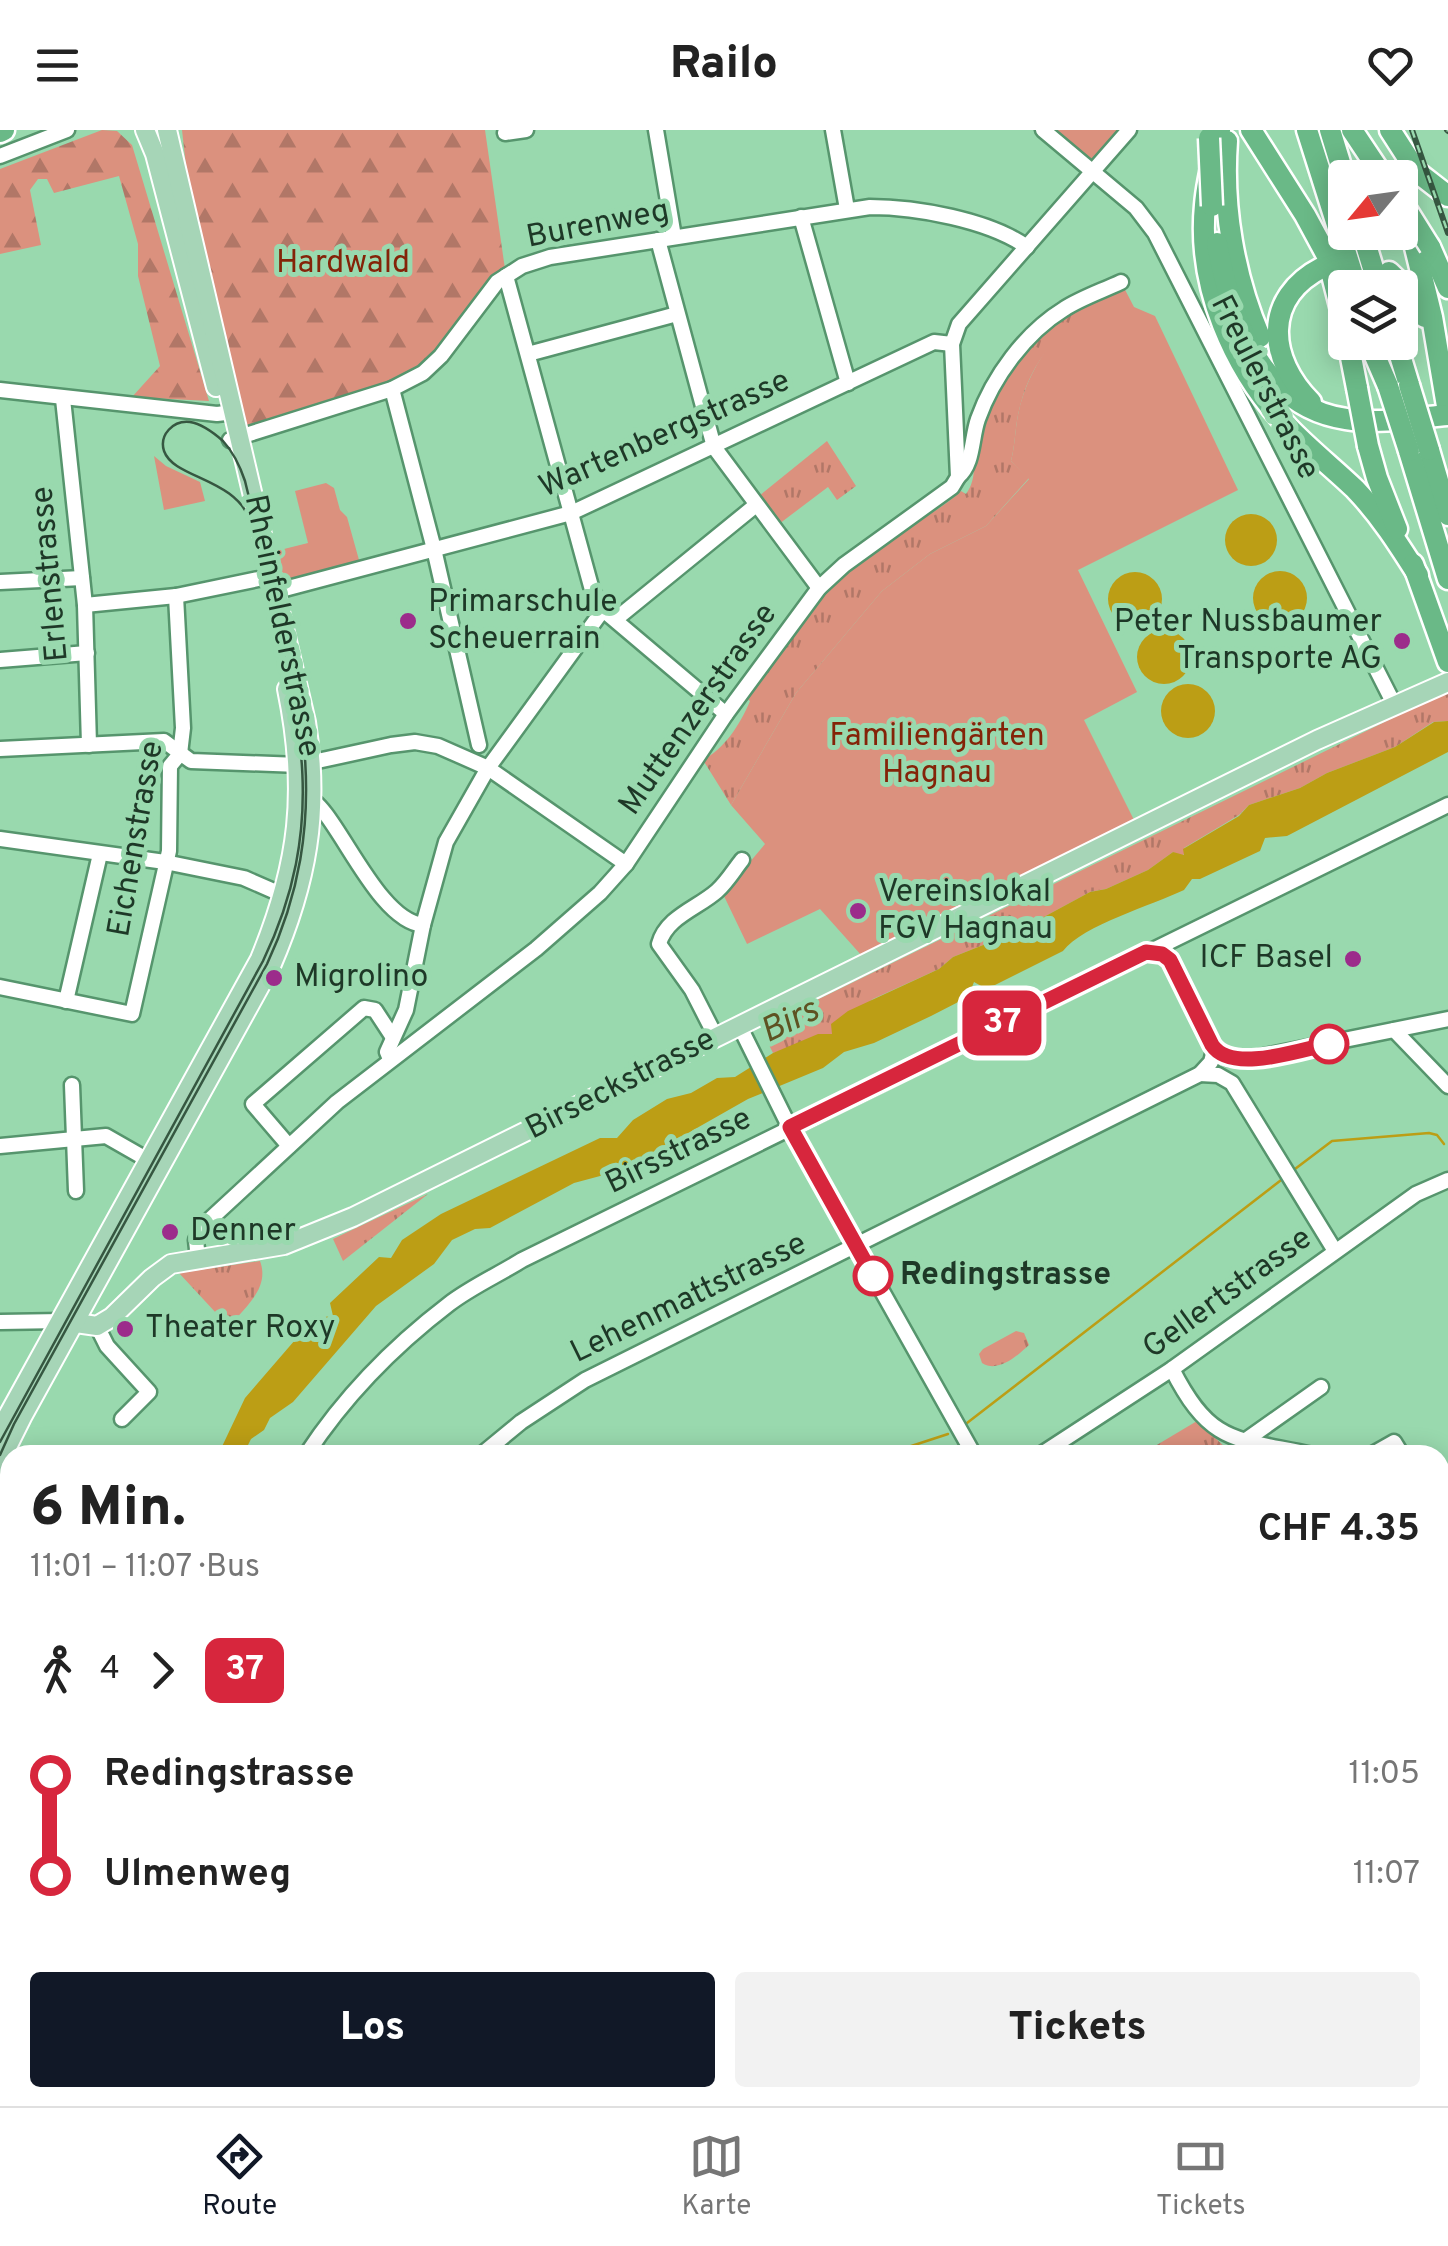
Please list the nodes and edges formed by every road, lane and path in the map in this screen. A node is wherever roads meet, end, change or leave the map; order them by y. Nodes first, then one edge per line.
1 (67, 130) edge
2 (145, 130) edge
3 (167, 130) edge
4 (526, 130) edge
5 (656, 130) edge
6 (833, 130) edge
7 (1042, 130) edge
8 (1129, 130) edge
9 (1307, 130) edge
10 (1330, 130) edge
11 (1352, 130) edge
12 (1216, 132) edge
13 (505, 133) dead end
14 (1251, 135) edge
15 (1394, 138) edge
16 (0, 156) edge
17 (1339, 160) edge
18 (1372, 160) edge
19 (1093, 173) junction
20 (1448, 196) edge
21 (846, 209) junction
22 (801, 216) junction
23 (1418, 228) edge
24 (674, 237) junction
25 (658, 240) junction
26 (1322, 245) junction
27 (1027, 247) junction
28 (1416, 250) edge
29 (1323, 267) dead end
30 (1329, 270) edge
31 (1335, 270) edge
32 (1351, 270) edge
33 (506, 276) junction
34 (1121, 282) dead end
35 (1448, 288) edge
36 (1418, 305) edge
37 (677, 314) junction
38 (1435, 342) junction
39 (952, 344) junction
40 (528, 354) junction
41 (1352, 360) edge
42 (1383, 360) edge
43 (1397, 360) edge
44 (848, 383) junction
45 (1399, 385) junction
46 (392, 389) junction
47 (0, 390) edge
48 (63, 399) junction
49 (1320, 411) junction
50 (229, 413) junction
51 (1448, 414) edge
52 (235, 439) junction
53 (714, 447) junction
54 (1419, 450) junction
55 (958, 477) junction
56 (756, 506) junction
57 (571, 513) junction
58 (1448, 515) edge
59 (434, 549) junction
60 (1418, 576) junction
61 (82, 578) junction
62 (1448, 578) edge
63 (0, 582) edge
64 (270, 582) junction
65 (820, 588) junction
66 (176, 596) junction
67 (85, 605) junction
68 (610, 614) junction
69 (87, 653) junction
70 (0, 660) edge
71 (1448, 662) edge
72 (1448, 682) edge
73 (1394, 704) junction
74 (726, 714) junction
75 (90, 745) junction
76 (478, 745) dead end
77 (0, 748) edge
78 (180, 754) junction
79 (306, 765) junction
80 (488, 768) junction
81 (307, 798) junction
82 (1448, 805) edge
83 (0, 839) edge
84 (100, 854) junction
85 (742, 860) dead end
86 (165, 862) junction
87 (626, 864) junction
88 (290, 898) junction
89 (423, 925) junction
90 (1181, 937) junction
91 (1146, 952) junction
92 (1170, 960) junction
93 (0, 987) edge
94 (66, 1001) junction
95 (1448, 1019) edge
96 (1394, 1030) junction
97 (742, 1031) junction
98 (392, 1036) junction
99 (716, 1037) junction
100 (1214, 1050) junction
101 (390, 1059) junction
102 (1250, 1060) junction
103 (1200, 1074) junction
104 (1232, 1083) junction
105 (72, 1085) dead end
106 (1448, 1086) edge
107 (787, 1121) junction
108 (74, 1137) junction
109 (0, 1146) edge
110 (290, 1146) junction
111 (141, 1156) dead end
112 (1448, 1180) edge
113 (76, 1190) dead end
114 (857, 1246) junction
115 (1335, 1251) junction
116 (198, 1259) junction
117 (0, 1322) edge
118 (69, 1322) junction
119 (97, 1326) junction
120 (1172, 1369) junction
121 (1321, 1387) dead end
122 (122, 1419) dead end
123 (0, 1430) edge
124 (1246, 1440) junction
125 (8, 1445) edge
126 (313, 1445) edge
127 (494, 1445) edge
128 (968, 1445) edge
129 (1055, 1445) edge
130 (1268, 1445) edge

1 - 16 street
2 - 50 main road, Rheinfelderstrasse
3 - 50 main road, Rheinfelderstrasse
4 - 13 street
5 - 24 street
6 - 21 street
7 - 19 street, Freulerstrasse
8 - 19 street
9 - 32 highway
10 - 17 highway
11 - 18 highway
12 - 49 highway
12 - 49 highway, bridge
12 - 60 highway
14 - 26 highway
15 - 20 highway
19 - 27 street
19 - 73 street, Freulerstrasse
21 - 22 street, Burenweg
21 - 27 street, Burenweg
22 - 24 street, Burenweg
22 - 44 street
23 - 35 highway, bridge
24 - 25 street, Burenweg
25 - 33 street, Burenweg
25 - 37 street
26 - 30 highway
26 - 31 highway
27 - 39 street
28 - 38 highway
29 - 49 highway
33 - 40 street
33 - 46 street, Burenweg
34 - 55 street
36 - 38 highway
37 - 40 street
37 - 53 street
38 - 51 highway
39 - 44 street, Wartenbergstrasse
39 - 55 street
40 - 57 street
41 - 60 highway, bridge
42 - 45 highway
43 - 45 highway
44 - 53 street, Wartenbergstrasse
45 - 54 highway, bridge
46 - 52 street, Burenweg
46 - 59 street
47 - 48 street
48 - 50 street
48 - 61 street, Erlenstrasse
49 - 51 highway
50 - 52 main road, Rheinfelderstrasse
52 - 64 main road, Rheinfelderstrasse
53 - 56 street
53 - 57 street, Wartenbergstrasse
54 - 58 highway
54 - 62 highway
55 - 65 street, Muttenzerstrasse
56 - 65 street
56 - 68 street
57 - 59 street, Wartenbergstrasse
57 - 68 street
59 - 64 street, Wartenbergstrasse
59 - 76 street
60 - 71 highway
61 - 63 street
61 - 67 street, Erlenstrasse
64 - 66 street, Wartenbergstrasse
64 - 79 main road, Rheinfelderstrasse
65 - 74 street, Muttenzerstrasse
66 - 67 street, Wartenbergstrasse
66 - 78 street, Eichenstrasse
67 - 69 street, Erlenstrasse
68 - 74 street
68 - 80 street
69 - 70 street
69 - 75 street, Erlenstrasse
72 - 73 main road, Birseckstrasse
73 - 97 main road, Birseckstrasse
74 - 87 street, Muttenzerstrasse
75 - 77 street
75 - 78 street
78 - 79 street
78 - 86 street, Eichenstrasse
79 - 80 street
79 - 81 main road, Rheinfelderstrasse
80 - 87 street
80 - 89 street
81 - 88 main road, Rheinfelderstrasse
81 - 89 street
82 - 90 street, Birsstrasse
83 - 84 street
84 - 86 street
84 - 94 street
85 - 99 street
86 - 88 street
86 - 94 street, Eichenstrasse
87 - 101 street, Muttenzerstrasse
88 - 118 main road, Rheinfelderstrasse
89 - 98 street
90 - 91 street, Birsstrasse
90 - 92 street
91 - 92 street
91 - 107 street, Birsstrasse
92 - 100 street
93 - 94 street, Eichenstrasse
95 - 96 street
96 - 102 street
96 - 106 street
97 - 99 main road, Birseckstrasse
97 - 107 street
98 - 101 street
98 - 110 street
99 - 116 main road, Birseckstrasse
100 - 102 street
100 - 103 street
101 - 110 street, Muttenzerstrasse
102 - 104 street
103 - 104 street
103 - 114 street, Lehenmattstrasse
104 - 115 street
105 - 108 street
107 - 114 street
107 - 126 street, Birsstrasse
108 - 109 street
108 - 111 street
108 - 113 street
110 - 116 street, Muttenzerstrasse
112 - 115 street, Gellertstrasse
114 - 127 street, Lehenmattstrasse
114 - 128 street
115 - 120 street, Gellertstrasse
116 - 119 main road, Birseckstrasse
117 - 118 street
118 - 119 main road
118 - 123 main road, Rheinfelderstrasse
118 - 125 main road, Rheinfelderstrasse
119 - 122 street
120 - 124 street
120 - 129 street, Gellertstrasse
121 - 124 street
124 - 130 street

